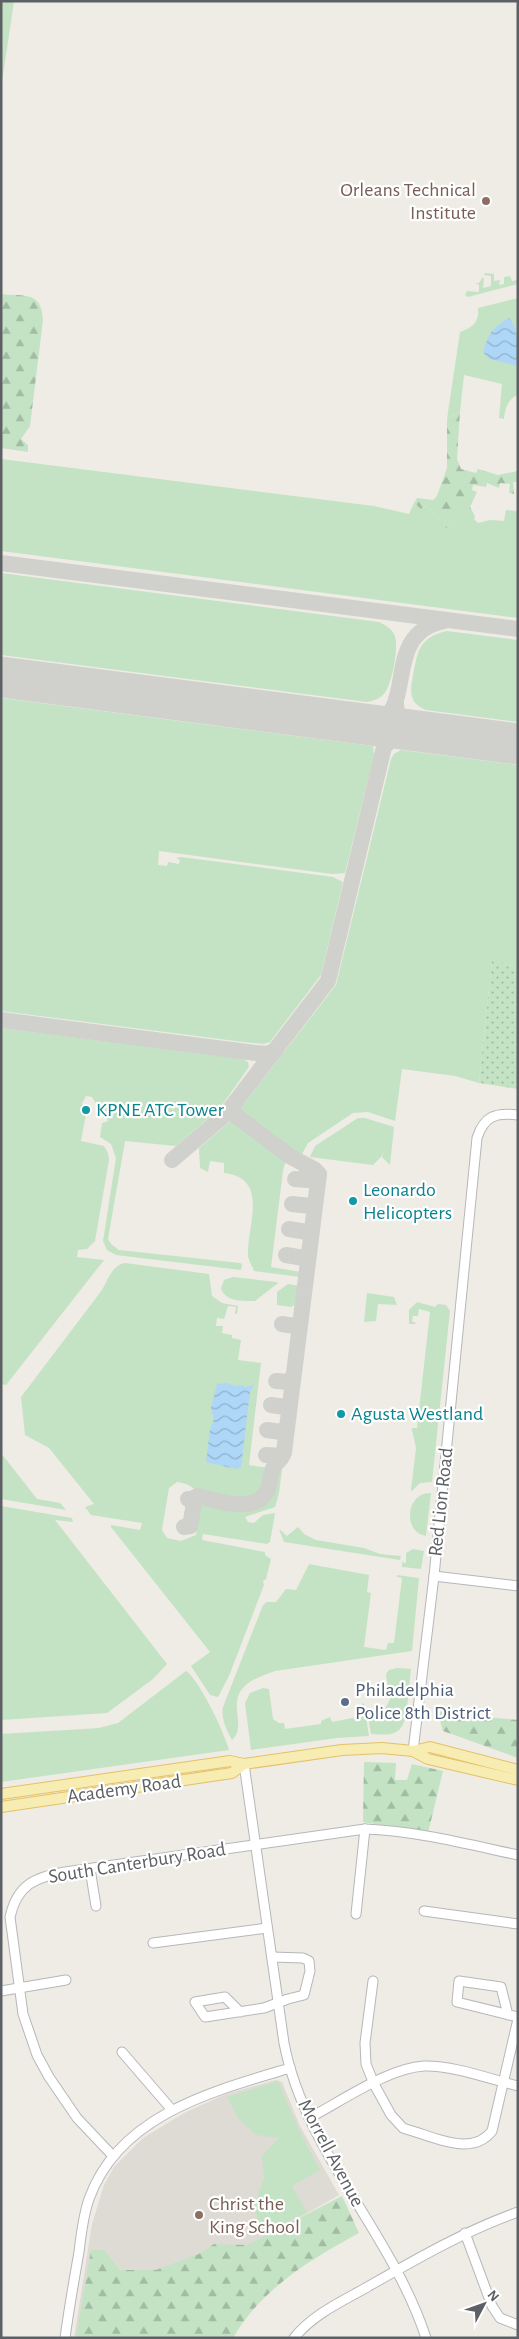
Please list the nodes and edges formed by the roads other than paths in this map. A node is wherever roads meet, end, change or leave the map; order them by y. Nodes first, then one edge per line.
1 (518, 1114) edge
2 (434, 1576) junction
3 (518, 1586) edge
4 (413, 1751) junction
5 (244, 1764) junction
6 (518, 1770) edge
7 (518, 1780) edge
8 (1, 1794) edge
9 (1, 1807) edge
10 (365, 1829) junction
11 (254, 1844) junction
12 (518, 1855) edge
13 (90, 1869) junction
14 (96, 1906) dead end
15 (424, 1911) dead end
16 (356, 1914) dead end
17 (518, 1924) edge
18 (267, 1928) junction
19 (153, 1943) dead end
20 (272, 1957) junction
21 (66, 1980) dead end
22 (373, 1981) dead end
23 (19, 1989) junction
24 (1, 1991) edge
25 (278, 2003) junction
26 (240, 2012) dead end
27 (508, 2015) junction
28 (518, 2018) edge
29 (122, 2052) dead end
30 (290, 2068) junction
31 (503, 2082) junction
32 (374, 2084) junction
33 (518, 2086) edge
34 (172, 2110) junction
35 (309, 2118) junction
36 (112, 2156) junction
37 (518, 2212) edge
38 (465, 2233) junction
39 (396, 2271) junction
40 (518, 2325) edge
41 (65, 2338) edge
42 (294, 2338) edge
43 (426, 2338) edge

1 - 2 street, Red Lion Road
2 - 3 street
2 - 4 street, Red Lion Road
4 - 5 main road, Academy Road
4 - 6 main road, Academy Road
4 - 7 main road, Academy Road
5 - 8 main road, Academy Road
5 - 9 main road, Academy Road
5 - 11 street, Morrell Avenue
10 - 11 street, South Canterbury Road
10 - 12 street, South Canterbury Road
10 - 16 street
11 - 13 street, South Canterbury Road
11 - 18 street, Morrell Avenue
13 - 14 street
13 - 23 street, South Canterbury Road
15 - 17 street
18 - 19 street
18 - 20 street, Morrell Avenue
20 - 25 street, Morrell Avenue
20 - 25 street
21 - 23 street
22 - 32 street
23 - 24 street
23 - 36 street, South Canterbury Road
25 - 26 street
25 - 30 street, Morrell Avenue
27 - 27 street
27 - 28 street
28 - 31 street
29 - 34 street
30 - 34 street
30 - 35 street, Morrell Avenue
31 - 32 street
31 - 32 street
31 - 33 street
32 - 35 street
34 - 36 street
35 - 39 street, Morrell Avenue
36 - 41 street
37 - 38 street
38 - 39 street
38 - 40 street
39 - 42 street
39 - 43 street, Morrell Avenue

